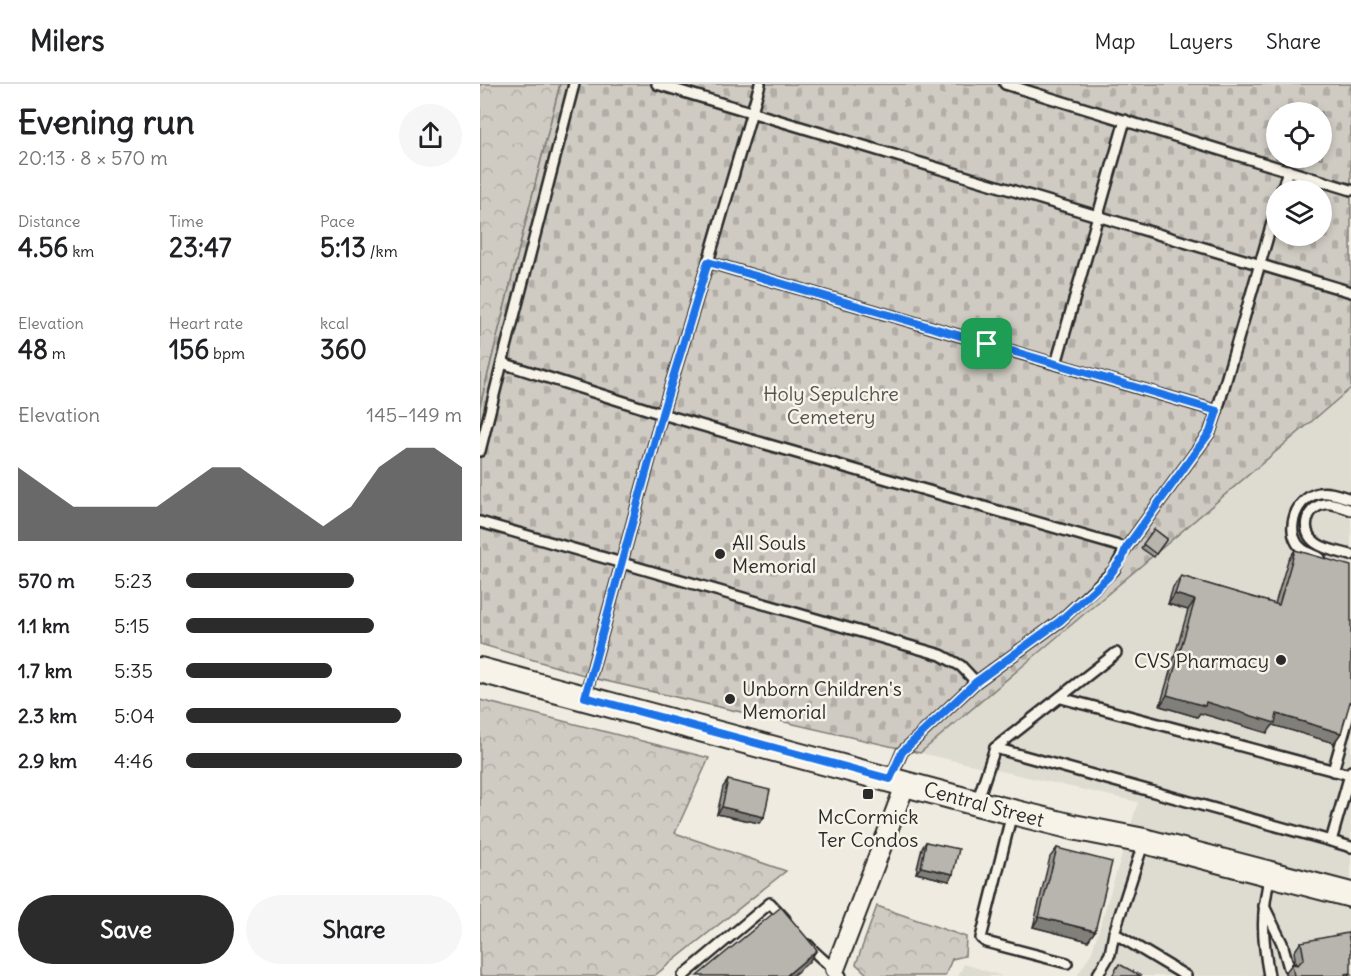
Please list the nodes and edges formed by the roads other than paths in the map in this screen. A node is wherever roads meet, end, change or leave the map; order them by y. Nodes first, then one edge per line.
1 (574, 84) edge
2 (657, 84) edge
3 (760, 84) edge
4 (1005, 84) edge
5 (752, 112) junction
6 (1125, 120) junction
7 (1288, 170) junction
8 (1285, 180) edge
9 (1351, 190) edge
10 (1099, 216) junction
11 (1266, 246) edge
12 (708, 262) junction
13 (1261, 266) junction
14 (1351, 292) edge
15 (502, 363) junction
16 (1056, 364) junction
17 (1217, 411) junction
18 (662, 414) junction
19 (480, 451) edge
20 (1351, 499) edge
21 (1351, 510) edge
22 (480, 522) edge
23 (1126, 548) junction
24 (1351, 555) edge
25 (1329, 561) edge
26 (622, 562) junction
27 (1116, 653) dead end
28 (480, 670) edge
29 (976, 682) junction
30 (585, 697) junction
31 (1061, 698) junction
32 (1351, 708) edge
33 (996, 748) junction
34 (1333, 771) junction
35 (1350, 773) edge
36 (898, 781) junction
37 (976, 803) junction
38 (1012, 812) junction
39 (1144, 841) junction
40 (1331, 841) junction
41 (1351, 847) edge
42 (1271, 873) junction
43 (1351, 895) edge
44 (1263, 904) junction
45 (792, 927) edge
46 (1114, 933) junction
47 (799, 935) edge
48 (1067, 963) dead end
49 (1289, 968) dead end
50 (834, 974) edge
51 (683, 976) edge
52 (1097, 976) edge
53 (1186, 976) edge
54 (1269, 976) edge

1 - 15 lane
2 - 5 lane
3 - 5 lane
4 - 6 lane
5 - 10 lane
5 - 12 lane
6 - 7 lane
6 - 10 lane
7 - 8 lane
7 - 9 lane
10 - 13 lane
10 - 16 lane
11 - 13 lane
12 - 16 lane
12 - 18 lane
13 - 14 lane
13 - 17 lane
15 - 18 lane
15 - 19 lane
16 - 17 lane
17 - 23 lane
18 - 23 lane
18 - 26 lane
20 - 25 lane
21 - 24 lane
22 - 26 lane
23 - 29 lane
26 - 29 lane
26 - 30 lane
27 - 31 lane
28 - 30 main road, Central Street
29 - 36 lane
30 - 36 main road, Central Street
31 - 33 lane
31 - 34 lane
32 - 34 lane
33 - 37 lane
33 - 40 lane
34 - 35 lane
35 - 40 lane
36 - 37 main road, Central Street
36 - 50 street
37 - 38 main road, Central Street
38 - 39 main road, Central Street
38 - 48 lane
39 - 42 main road, Central Street
39 - 46 lane
40 - 41 lane
42 - 43 main road, Central Street
42 - 44 lane
44 - 49 lane
44 - 54 lane
45 - 51 lane
46 - 52 lane
46 - 53 lane
47 - 50 lane

